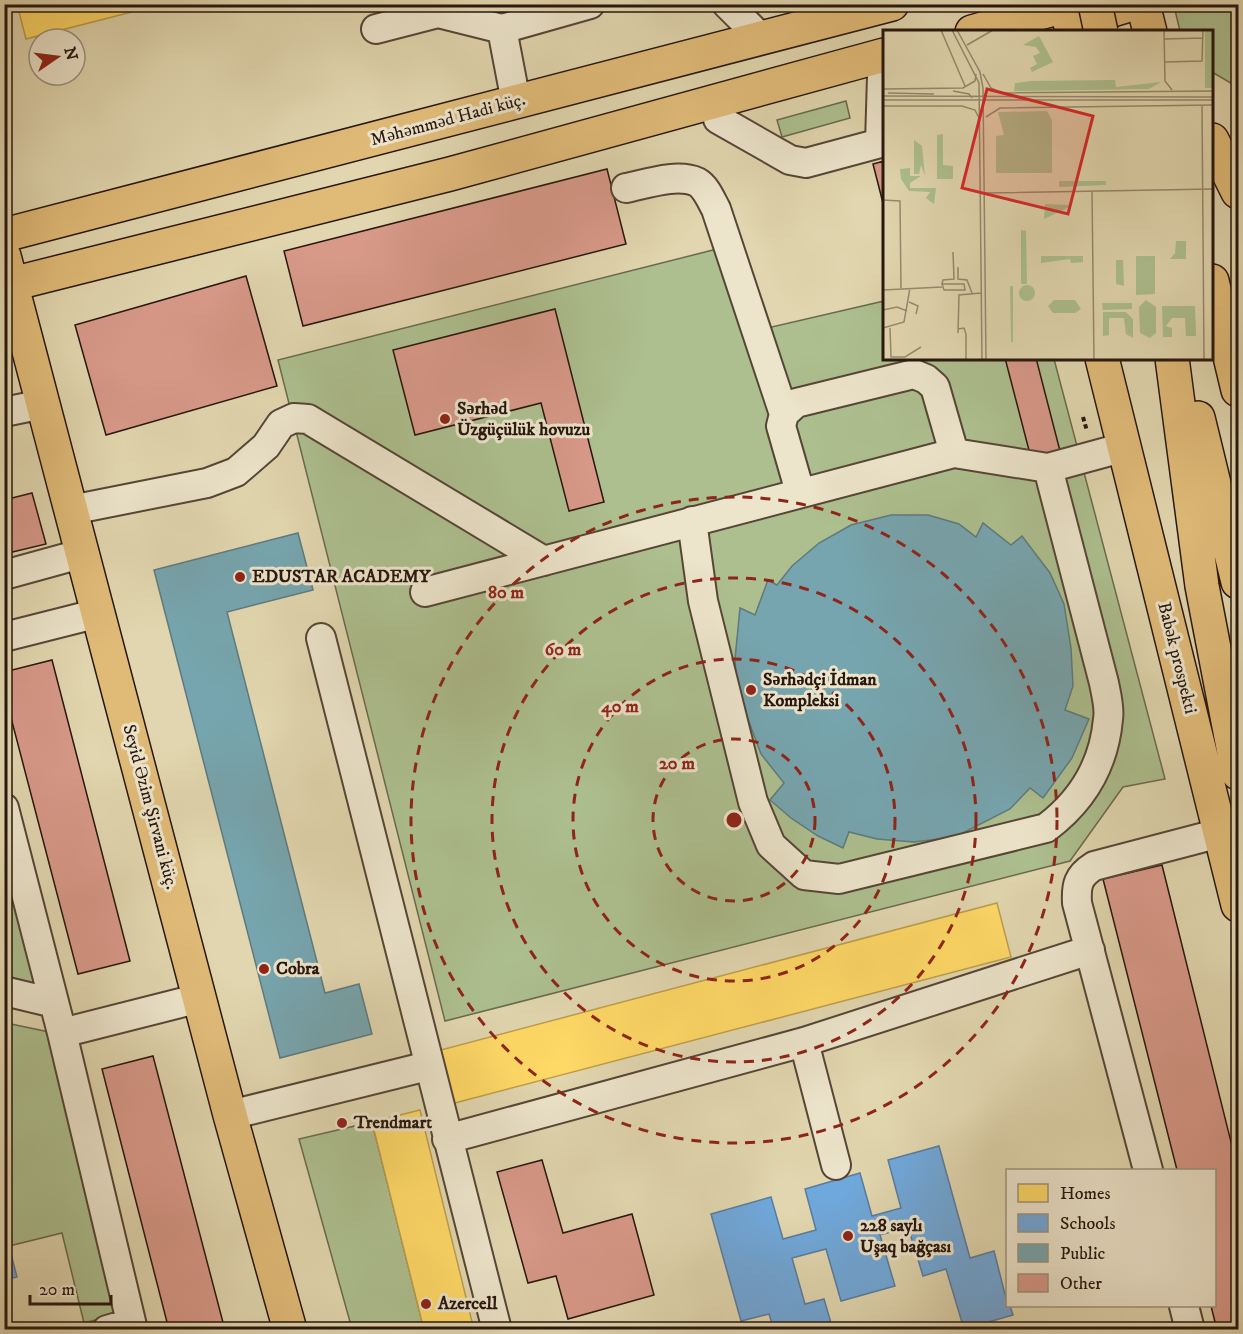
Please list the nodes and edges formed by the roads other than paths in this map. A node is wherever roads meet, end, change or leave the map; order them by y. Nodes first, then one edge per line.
1 (590, 4) edge
2 (727, 4) edge
3 (847, 4) edge
4 (892, 4) edge
5 (1071, 4) edge
6 (1095, 4) edge
7 (1132, 4) edge
8 (1143, 4) edge
9 (1038, 23) edge
10 (376, 29) dead end
11 (502, 29) junction
12 (987, 30) edge
13 (1101, 30) edge
14 (1150, 30) edge
15 (770, 36) junction
16 (883, 71) edge
17 (883, 71) edge
18 (516, 102) junction
19 (883, 107) edge
20 (718, 119) junction
21 (1213, 142) edge
22 (882, 143) edge
23 (1239, 168) edge
24 (450, 174) junction
25 (626, 188) dead end
26 (1238, 191) edge
27 (4, 235) edge
28 (7, 275) edge
29 (1213, 283) edge
30 (1213, 283) edge
31 (1103, 360) edge
32 (1108, 360) edge
33 (1172, 360) edge
34 (1184, 360) edge
35 (1239, 374) edge
36 (1239, 390) edge
37 (44, 404) junction
38 (1116, 410) junction
39 (4, 412) edge
40 (784, 414) junction
41 (1125, 447) junction
42 (954, 453) junction
43 (1048, 468) junction
44 (800, 492) junction
45 (71, 510) junction
46 (692, 521) junction
47 (84, 553) junction
48 (544, 561) junction
49 (4, 575) edge
50 (1239, 582) edge
51 (425, 592) dead end
52 (99, 613) junction
53 (4, 637) edge
54 (321, 638) dead end
55 (1239, 773) edge
56 (4, 808) edge
57 (1220, 833) junction
58 (1239, 905) edge
59 (1090, 950) junction
60 (4, 991) edge
61 (200, 998) junction
62 (54, 1003) junction
63 (62, 1033) junction
64 (804, 1042) junction
65 (428, 1066) junction
66 (230, 1115) junction
67 (447, 1139) junction
68 (836, 1165) dead end
69 (1148, 1169) edge
70 (1184, 1307) edge
71 (124, 1327) edge
72 (290, 1329) edge
73 (497, 1329) edge
74 (1190, 1329) edge

1 - 11 lane
2 - 15 lane
3 - 15 main road
4 - 15 main road, Məhəmməd Hadi küç.
5 - 9 main road
6 - 13 main road, bridge
7 - 9 main road
8 - 14 main road
9 - 12 main road
10 - 11 lane
11 - 18 lane
15 - 18 main road, Məhəmməd Hadi küç.
16 - 20 main road
17 - 24 main road
18 - 27 main road, Məhəmməd Hadi küç.
19 - 22 lane
20 - 22 lane
20 - 24 main road
21 - 26 main road
23 - 26 main road
24 - 28 main road
25 - 40 lane
28 - 37 main road, Seyid Əzim Şirvani küç.
29 - 35 main road
30 - 36 main road
31 - 38 main road
32 - 38 main road
33 - 55 main road
34 - 50 main road
37 - 39 lane
37 - 45 main road, Seyid Əzim Şirvani küç.
38 - 41 main road, Babək prospekti
40 - 42 lane
40 - 44 lane
41 - 43 lane
41 - 57 main road, Babək prospekti
42 - 43 lane
42 - 44 lane
43 - 46 lane
44 - 46 lane
45 - 47 main road, Seyid Əzim Şirvani küç.
45 - 48 lane
46 - 48 lane
47 - 49 lane
47 - 52 main road, Seyid Əzim Şirvani küç.
48 - 51 lane
52 - 53 lane
52 - 61 main road, Seyid Əzim Şirvani küç.
54 - 65 lane
56 - 62 lane
57 - 58 main road, Babək prospekti
57 - 59 lane
59 - 64 lane
59 - 69 lane
60 - 62 lane
61 - 63 lane
61 - 66 main road, Seyid Əzim Şirvani küç.
62 - 63 lane
63 - 71 lane
64 - 67 lane
64 - 68 lane
65 - 66 lane
65 - 67 lane
66 - 72 main road, Seyid Əzim Şirvani küç.
67 - 73 lane
70 - 74 lane

